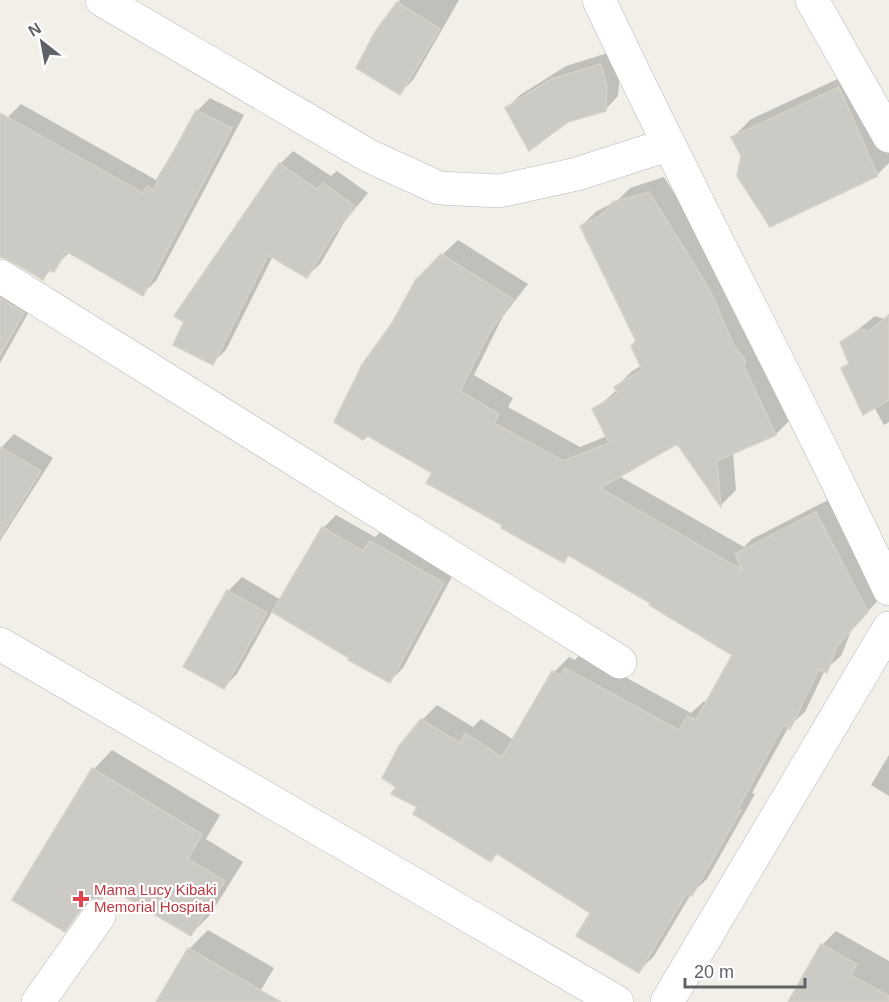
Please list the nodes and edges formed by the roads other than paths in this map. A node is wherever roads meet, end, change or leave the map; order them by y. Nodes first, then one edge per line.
1 (102, 0) edge
2 (598, 0) edge
3 (812, 0) edge
4 (889, 136) edge
5 (667, 145) junction
6 (0, 276) edge
7 (889, 589) edge
8 (889, 628) edge
9 (0, 644) edge
10 (620, 662) dead end
11 (99, 916) dead end
12 (38, 1002) edge
13 (617, 1002) edge
14 (667, 1002) edge

1 - 5 street
2 - 5 street
3 - 4 street
5 - 7 street
6 - 10 street
8 - 14 street
9 - 13 street
11 - 12 street

